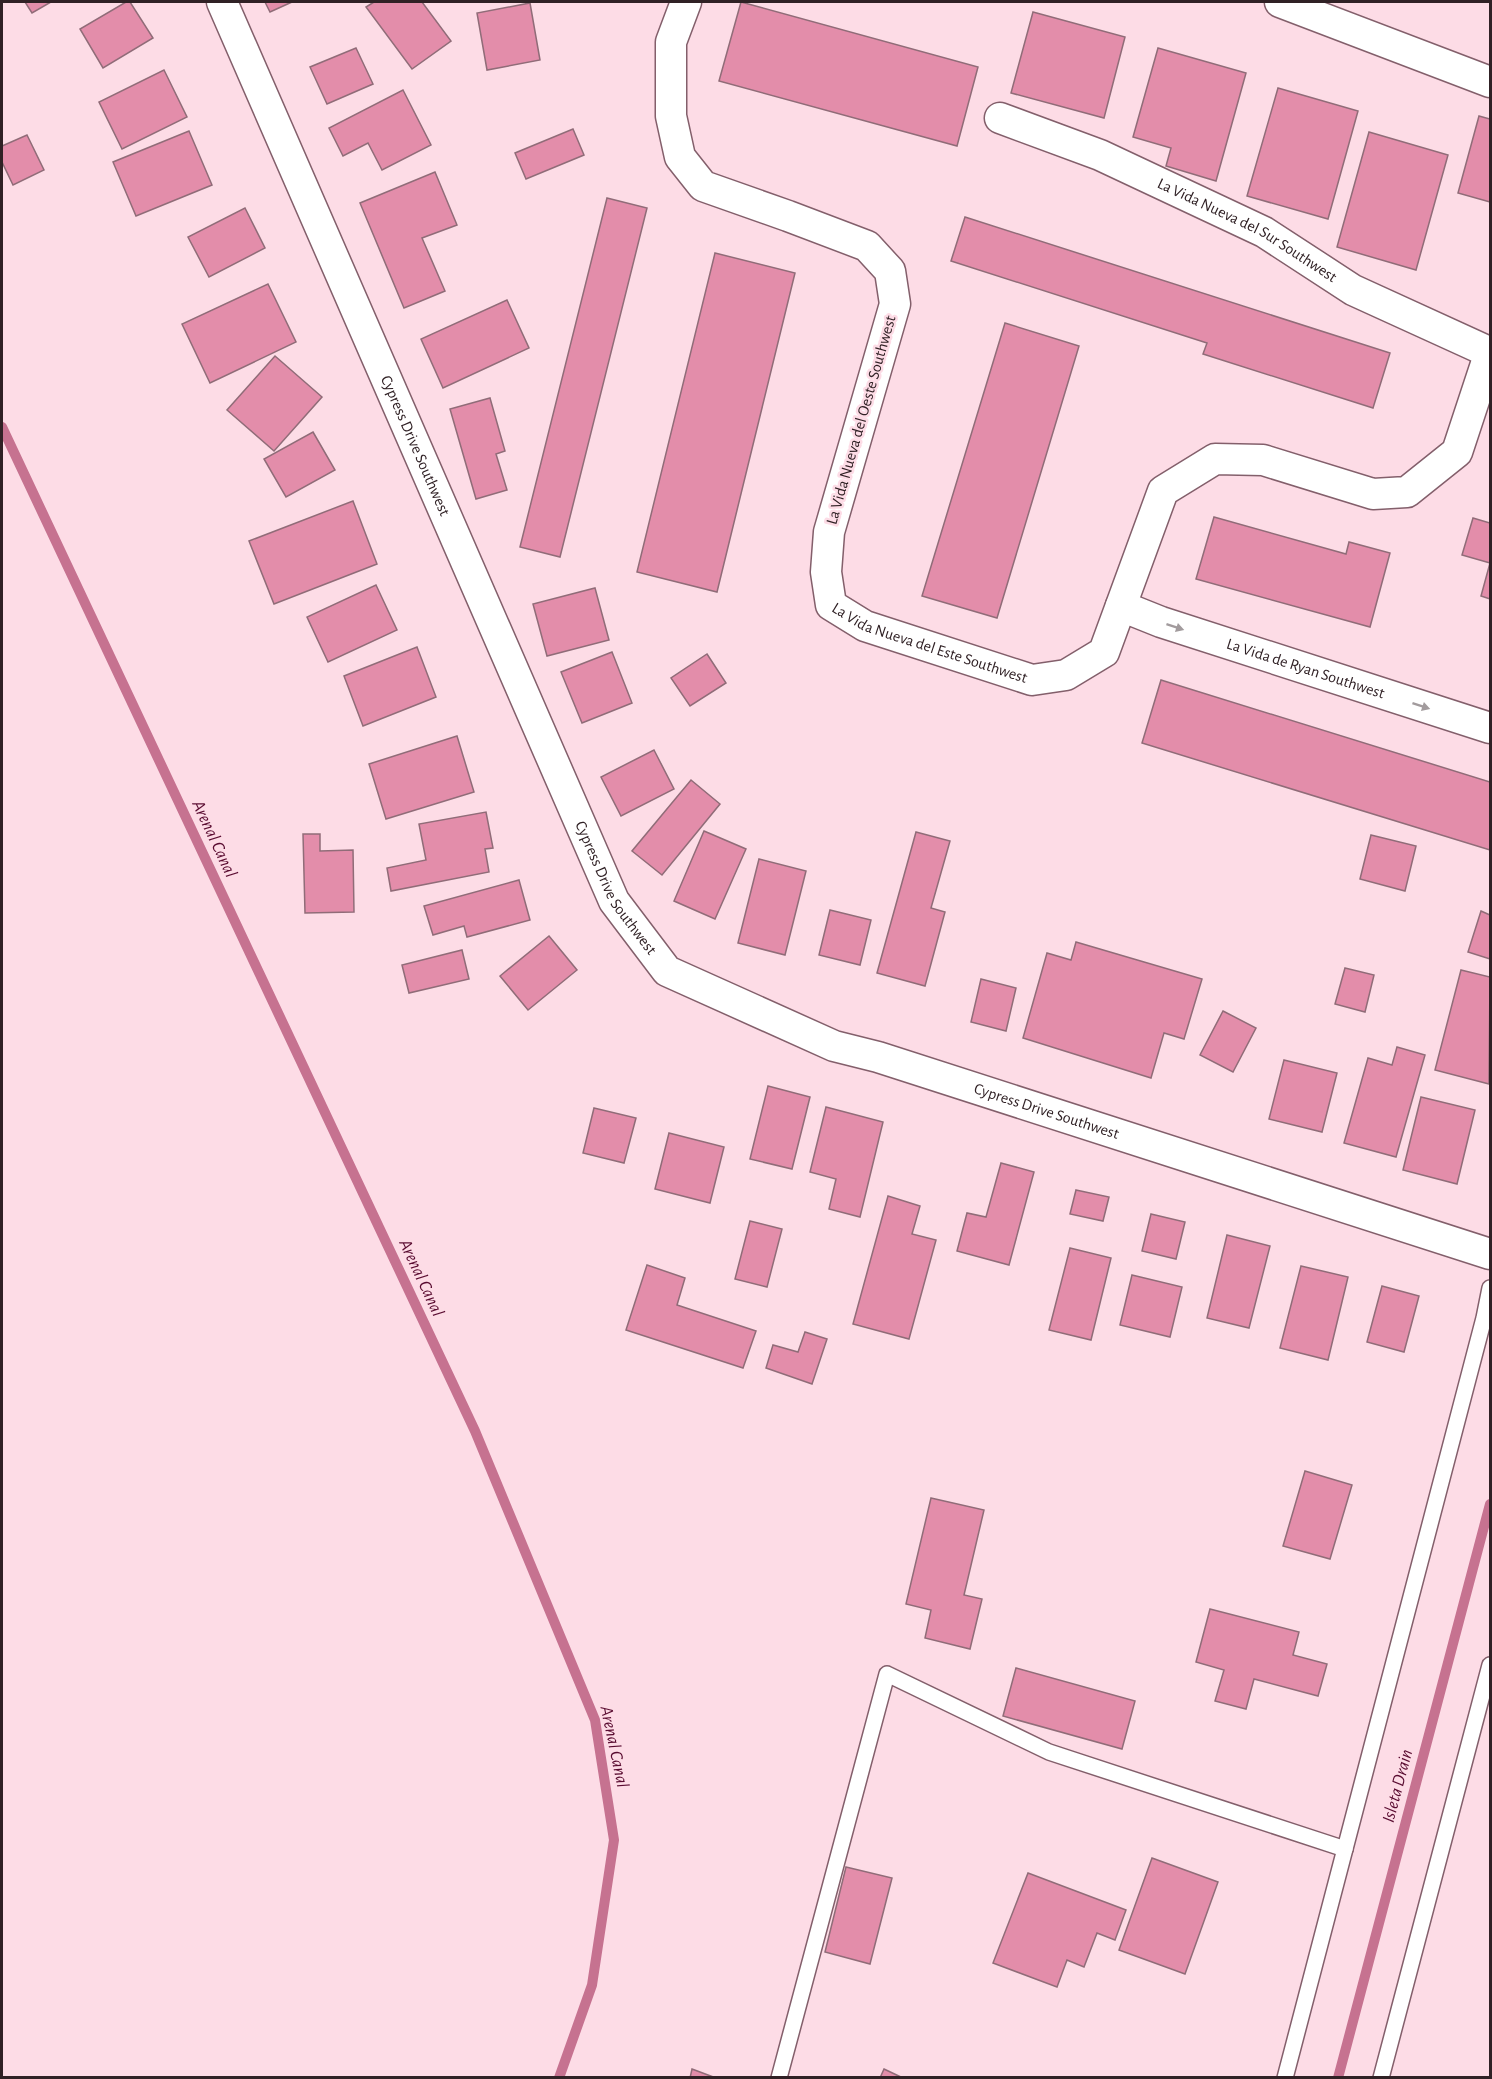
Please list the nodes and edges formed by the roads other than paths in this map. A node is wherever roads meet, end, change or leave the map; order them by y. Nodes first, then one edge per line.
1 (222, 2) edge
2 (686, 2) edge
3 (1280, 2) edge
4 (1491, 82) edge
5 (1000, 118) dead end
6 (1490, 352) edge
7 (826, 572) joint
8 (1121, 606) junction
9 (1491, 728) edge
10 (1491, 1254) edge
11 (1491, 1288) edge
12 (1491, 1665) edge
13 (1345, 1849) junction
14 (779, 2078) edge
15 (1285, 2078) edge
16 (1381, 2078) edge

1 - 10 street, Cypress Drive Southwest
2 - 7 street, La Vida Nueva del Oeste Southwest
3 - 4 street
5 - 6 street, La Vida Nueva del Sur Southwest
6 - 8 street, La Vida Nueva del Este Southwest
7 - 8 street, La Vida Nueva del Este Southwest
8 -> 9 street, La Vida de Ryan Southwest
11 - 13 lane
12 - 16 lane
13 - 14 lane
13 - 15 lane

